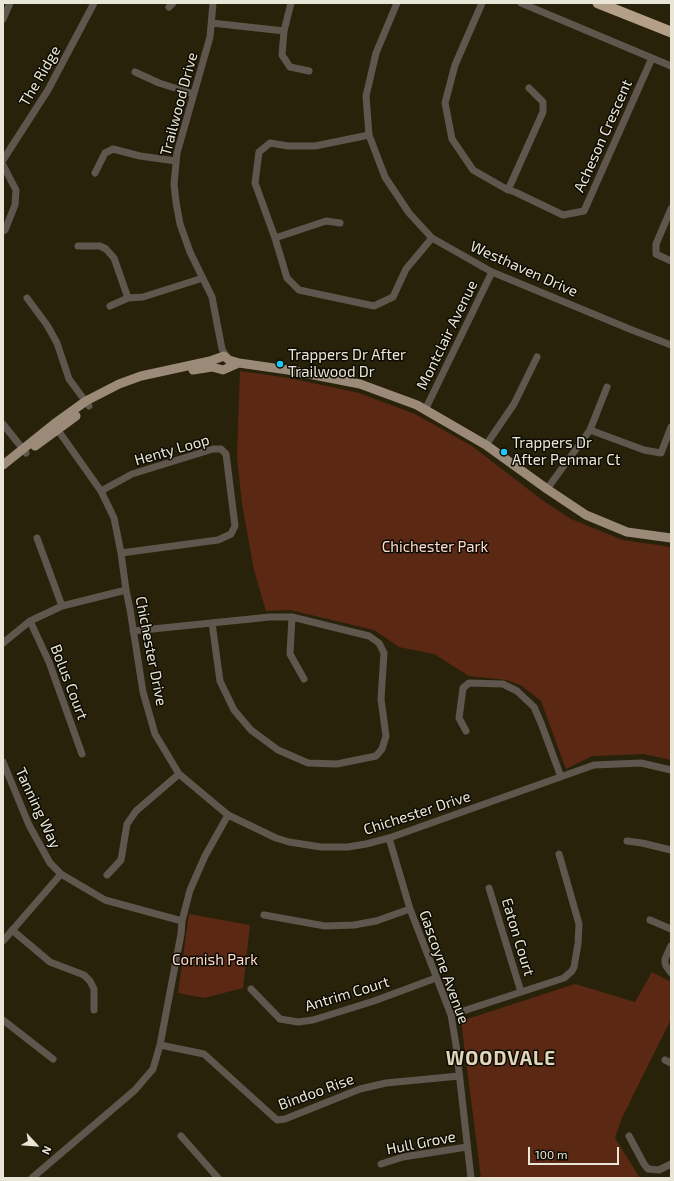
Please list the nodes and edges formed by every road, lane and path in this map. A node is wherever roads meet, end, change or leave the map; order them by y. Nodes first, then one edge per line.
1 (10, 3) edge
2 (94, 3) edge
3 (213, 3) edge
4 (290, 3) edge
5 (397, 3) edge
6 (482, 3) edge
7 (521, 3) edge
8 (598, 3) edge
9 (3, 19) edge
10 (212, 23) junction
11 (284, 31) junction
12 (671, 32) edge
13 (652, 58) junction
14 (671, 66) edge
15 (309, 71) dead end
16 (135, 72) dead end
17 (529, 88) dead end
18 (194, 94) junction
19 (369, 135) junction
20 (3, 160) edge
21 (176, 161) junction
22 (3, 165) edge
23 (95, 173) dead end
24 (508, 190) junction
25 (671, 209) edge
26 (340, 223) dead end
27 (3, 231) edge
28 (275, 238) junction
29 (432, 238) junction
30 (78, 246) dead end
31 (671, 261) edge
32 (492, 272) junction
33 (203, 278) junction
34 (27, 298) dead end
35 (128, 298) junction
36 (110, 306) dead end
37 (671, 345) edge
38 (537, 357) dead end
39 (223, 360) junction
40 (607, 387) dead end
41 (87, 404) junction
42 (426, 410) junction
43 (3, 424) edge
44 (56, 427) junction
45 (671, 427) edge
46 (590, 430) junction
47 (486, 444) junction
48 (25, 451) junction
49 (3, 465) edge
50 (3, 471) edge
51 (547, 489) junction
52 (101, 491) junction
53 (37, 538) dead end
54 (671, 538) edge
55 (121, 553) junction
56 (126, 590) junction
57 (62, 606) junction
58 (292, 617) junction
59 (30, 621) junction
60 (212, 623) junction
61 (133, 631) junction
62 (3, 643) edge
63 (304, 679) dead end
64 (466, 731) dead end
65 (82, 754) dead end
66 (3, 762) edge
67 (671, 770) edge
68 (179, 774) junction
69 (561, 777) junction
70 (228, 815) junction
71 (389, 838) junction
72 (627, 841) dead end
73 (671, 850) edge
74 (559, 854) dead end
75 (61, 874) junction
76 (107, 875) dead end
77 (489, 888) dead end
78 (410, 909) junction
79 (264, 915) dead end
80 (650, 920) dead end
81 (182, 921) junction
82 (671, 929) edge
83 (12, 930) junction
84 (3, 941) edge
85 (671, 946) edge
86 (671, 973) edge
87 (436, 978) junction
88 (251, 989) dead end
89 (521, 992) junction
90 (94, 1010) dead end
91 (451, 1015) junction
92 (3, 1020) edge
93 (160, 1045) junction
94 (53, 1058) dead end
95 (459, 1076) junction
96 (181, 1136) dead end
97 (629, 1136) dead end
98 (467, 1147) junction
99 (381, 1164) dead end
100 (671, 1164) edge
101 (32, 1178) edge
102 (218, 1178) edge
103 (471, 1178) edge

1 - 9 street
2 - 20 street, The Ridge
3 - 10 street, Trailwood Drive
4 - 11 street
5 - 19 street, Westhaven Drive
6 - 24 street, Acheson Crescent
7 - 13 street
8 - 12 highway
10 - 11 street
10 - 18 street, Trailwood Drive
11 - 15 street
13 - 14 street
13 - 24 street, Acheson Crescent
16 - 18 street
17 - 24 street
18 - 21 street, Trailwood Drive
19 - 28 street
19 - 29 street, Westhaven Drive
21 - 23 street
21 - 33 street, Trailwood Drive
22 - 27 street
25 - 31 street
26 - 28 street
28 - 29 street
29 - 32 street, Westhaven Drive
30 - 35 street
32 - 37 street, Westhaven Drive
32 - 42 street, Montclair Avenue
33 - 35 street
33 - 39 street, Trailwood Drive
34 - 41 street
35 - 36 street
38 - 47 street
39 - 41 main road
39 - 42 main road
40 - 46 street
41 - 44 main road
42 - 47 main road
43 - 48 street
44 - 48 main road
44 - 52 street, Chichester Drive
45 - 46 street
46 - 51 street
47 - 51 main road
48 - 49 main road
48 - 50 main road
51 - 54 main road
52 - 55 street, Chichester Drive
52 - 55 street, Henty Loop
53 - 57 street
55 - 56 street, Chichester Drive
56 - 57 street
56 - 61 street, Chichester Drive
57 - 59 street
58 - 60 street
58 - 60 street
58 - 63 street
59 - 62 street
59 - 65 street, Bolus Court
60 - 61 street
61 - 68 street, Chichester Drive
64 - 69 street
66 - 75 street, Tanning Way
67 - 69 street, Chichester Drive
68 - 70 street, Chichester Drive
68 - 76 street
69 - 71 street, Chichester Drive
70 - 71 street, Chichester Drive
70 - 81 street
71 - 78 street, Gascoyne Avenue
72 - 73 street
74 - 89 street
75 - 81 street, Tanning Way
75 - 83 street
77 - 89 street, Eaton Court
78 - 79 street
78 - 87 street, Gascoyne Avenue
80 - 82 street
81 - 93 street
83 - 84 street
83 - 90 street
85 - 86 street
87 - 88 street, Antrim Court
87 - 91 street, Gascoyne Avenue
89 - 91 street
91 - 95 street, Gascoyne Avenue
92 - 94 street
93 - 95 street, Bindoo Rise
93 - 101 street
95 - 98 street, Gascoyne Avenue
96 - 102 street
97 - 100 street
98 - 99 street, Hull Grove
98 - 103 street, Gascoyne Avenue

